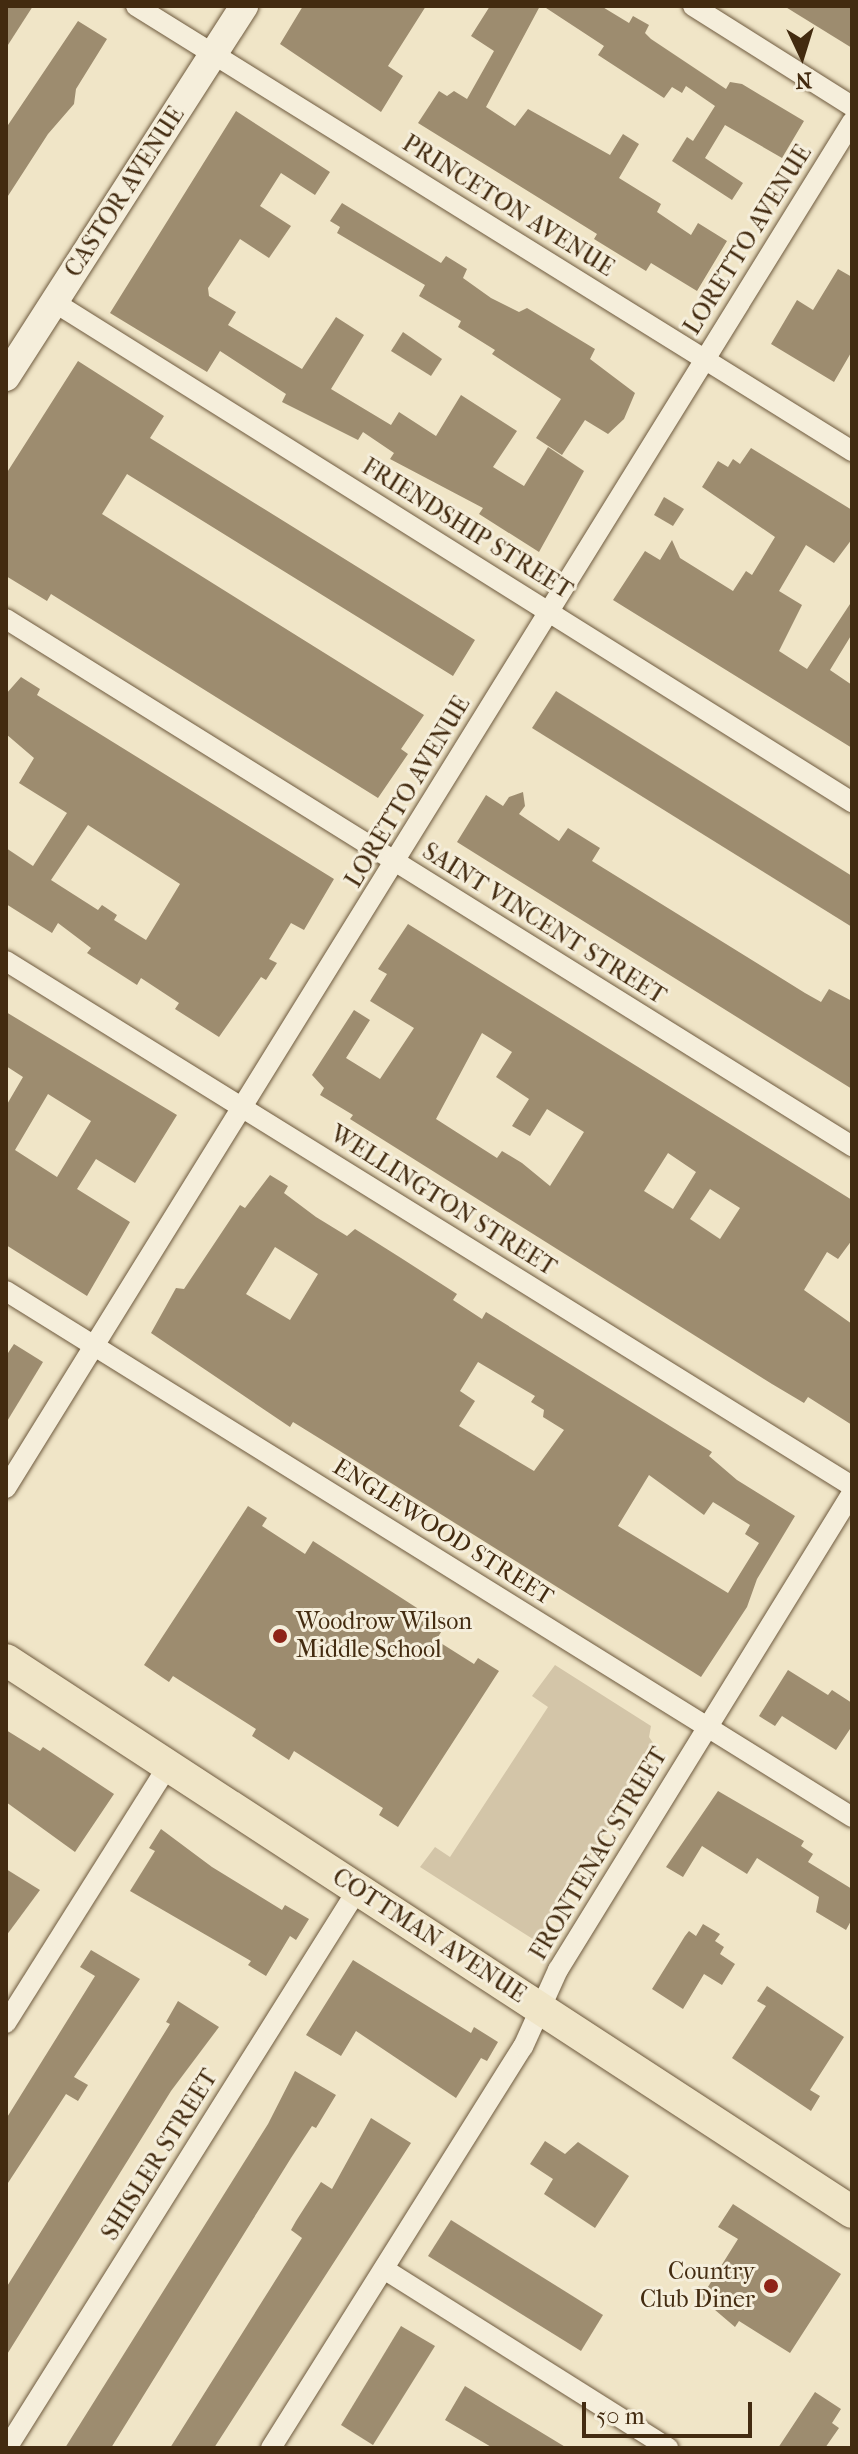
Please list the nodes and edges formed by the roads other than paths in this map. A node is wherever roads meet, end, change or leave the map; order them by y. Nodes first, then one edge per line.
1 (136, 6) edge
2 (244, 6) edge
3 (693, 6) edge
4 (212, 55) junction
5 (852, 106) edge
6 (852, 122) edge
7 (54, 302) junction
8 (705, 358) junction
9 (6, 377) edge
10 (852, 451) edge
11 (547, 610) junction
12 (6, 619) edge
13 (852, 802) edge
14 (397, 863) junction
15 (6, 961) edge
16 (245, 1109) junction
17 (852, 1146) edge
18 (6, 1291) edge
19 (93, 1346) junction
20 (852, 1486) edge
21 (6, 1488) edge
22 (852, 1493) edge
23 (6, 1660) edge
24 (706, 1729) junction
25 (168, 1766) junction
26 (852, 1817) edge
27 (358, 1889) junction
28 (540, 2009) junction
29 (6, 2023) edge
30 (852, 2212) edge
31 (384, 2269) junction
32 (7, 2448) edge
33 (271, 2448) edge
34 (668, 2448) edge

1 - 4 street, PRINCETON AVENUE
2 - 4 main road, CASTOR AVENUE
3 - 5 street
4 - 7 main road, CASTOR AVENUE
4 - 8 street, PRINCETON AVENUE
6 - 8 street, LORETTO AVENUE
7 - 9 main road, CASTOR AVENUE
7 - 11 street, FRIENDSHIP STREET
8 - 10 street, PRINCETON AVENUE
8 - 11 street, LORETTO AVENUE
11 - 13 street, FRIENDSHIP STREET
11 - 14 street, LORETTO AVENUE
12 - 14 street, SAINT VINCENT STREET
14 - 16 street, LORETTO AVENUE
14 - 17 street, SAINT VINCENT STREET
15 - 16 street, WELLINGTON STREET
16 - 19 street, LORETTO AVENUE
16 - 20 street, WELLINGTON STREET
18 - 19 street, ENGLEWOOD STREET
19 - 21 street, LORETTO AVENUE
19 - 24 street, ENGLEWOOD STREET
22 - 24 street, FRONTENAC STREET
23 - 25 main road, COTTMAN AVENUE
24 - 26 street, ENGLEWOOD STREET
24 - 28 street, FRONTENAC STREET
25 - 27 main road, COTTMAN AVENUE
25 - 29 street
27 - 28 main road, COTTMAN AVENUE
27 - 32 street, SHISLER STREET
28 - 30 main road, COTTMAN AVENUE
28 - 31 street, FRONTENAC STREET
31 - 33 street, FRONTENAC STREET
31 - 34 street

